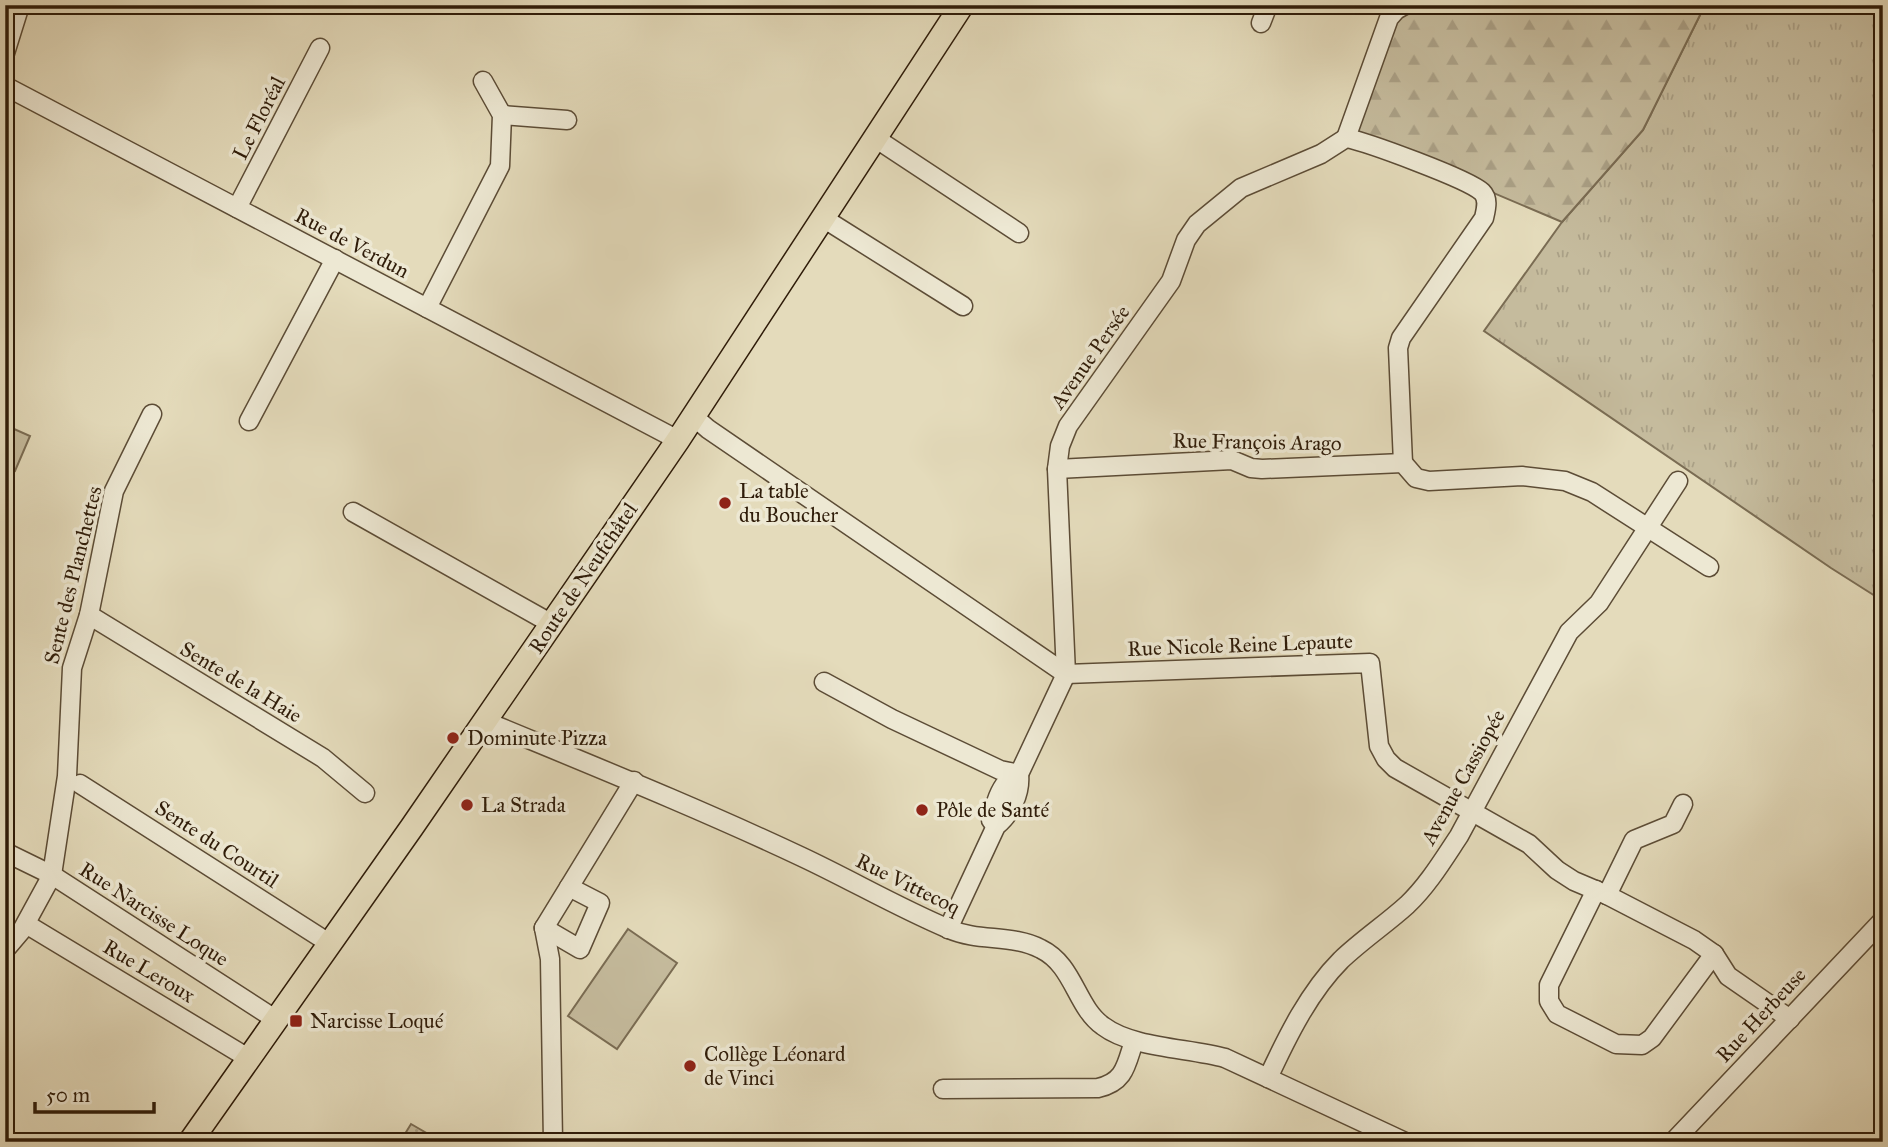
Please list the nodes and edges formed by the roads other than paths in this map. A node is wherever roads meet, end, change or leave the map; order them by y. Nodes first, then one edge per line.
1 (19, 5) edge
2 (962, 5) edge
3 (1268, 5) edge
4 (1396, 7) edge
5 (1261, 23) dead end
6 (320, 48) dead end
7 (5, 53) edge
8 (483, 81) dead end
9 (5, 86) edge
10 (502, 115) junction
11 (567, 120) dead end
12 (876, 138) junction
13 (1346, 138) junction
14 (237, 208) junction
15 (823, 218) junction
16 (1019, 233) dead end
17 (335, 259) junction
18 (963, 306) dead end
19 (426, 308) junction
20 (152, 414) dead end
21 (694, 416) junction
22 (249, 421) dead end
23 (678, 440) junction
24 (1403, 463) junction
25 (1057, 469) junction
26 (1678, 481) dead end
27 (353, 512) dead end
28 (1647, 527) junction
29 (1709, 568) dead end
30 (89, 615) junction
31 (552, 624) junction
32 (1066, 674) junction
33 (824, 682) dead end
34 (485, 721) junction
35 (1019, 774) junction
36 (634, 781) junction
37 (80, 784) dead end
38 (365, 793) dead end
39 (1684, 804) dead end
40 (1472, 812) junction
41 (5, 852) edge
42 (52, 875) junction
43 (569, 887) junction
44 (1601, 892) junction
45 (1883, 920) edge
46 (26, 924) junction
47 (544, 928) junction
48 (948, 929) junction
49 (329, 943) junction
50 (5, 950) edge
51 (1714, 954) junction
52 (1790, 1019) junction
53 (275, 1020) junction
54 (1134, 1041) junction
55 (248, 1058) junction
56 (1268, 1078) junction
57 (943, 1089) dead end
58 (1674, 1141) edge
59 (190, 1142) edge
60 (553, 1142) edge
61 (1405, 1142) edge

1 - 7 street
2 - 12 main road, Route de Neufchâtel
3 - 5 street
4 - 13 street
6 - 14 street, Le Floréal
8 - 10 street
9 - 14 street, Rue de Verdun
10 - 11 street
10 - 19 street
12 - 15 main road, Route de Neufchâtel
12 - 16 street
13 - 24 street
13 - 25 street, Avenue Persée
14 - 17 street, Rue de Verdun
15 - 18 street
15 - 21 main road, Route de Neufchâtel
17 - 19 street, Rue de Verdun
17 - 22 street
19 - 23 street, Rue de Verdun
20 - 30 street, Sente des Planchettes
21 - 23 main road, Route de Neufchâtel
21 - 32 street
23 - 31 main road, Route de Neufchâtel
24 - 25 street, Rue François Arago
24 - 28 street
25 - 32 street, Avenue Persée
26 - 28 street, Avenue Cassiopée
27 - 31 street
28 - 29 street
28 - 40 street, Avenue Cassiopée
30 - 38 street, Sente de la Haie
30 - 42 street, Sente des Planchettes
31 - 34 main road, Route de Neufchâtel
32 - 35 street, Avenue Persée
32 - 40 street, Rue Nicole Reine Lepaute
33 - 35 street
34 - 36 street, Rue Vittecoq
34 - 49 main road, Route de Neufchâtel
35 - 48 street, Avenue Persée
36 - 43 street
36 - 48 street, Rue Vittecoq
37 - 49 street, Sente du Courtil
39 - 44 street
40 - 44 street, Rue Nicole Reine Lepaute
40 - 56 street, Avenue Cassiopée
41 - 42 street, Rue Narcisse Loque
42 - 46 street, Sente des Planchettes
42 - 53 street, Rue Narcisse Loque
43 - 47 street
43 - 47 street
44 - 51 street, Rue Nicole Reine Lepaute
44 - 51 street
45 - 52 street, Rue Herbeuse
46 - 50 street, Sente des Planchettes
46 - 55 street, Rue Leroux
47 - 60 street
48 - 54 street, Rue Vittecoq
49 - 53 main road, Route de Neufchâtel
51 - 52 street, Rue Nicole Reine Lepaute
52 - 58 street, Rue Herbeuse
53 - 55 main road, Route de Neufchâtel
54 - 56 street, Rue Vittecoq
54 - 57 street
55 - 59 main road, Route de Neufchâtel
56 - 61 street, Rue Vittecoq

